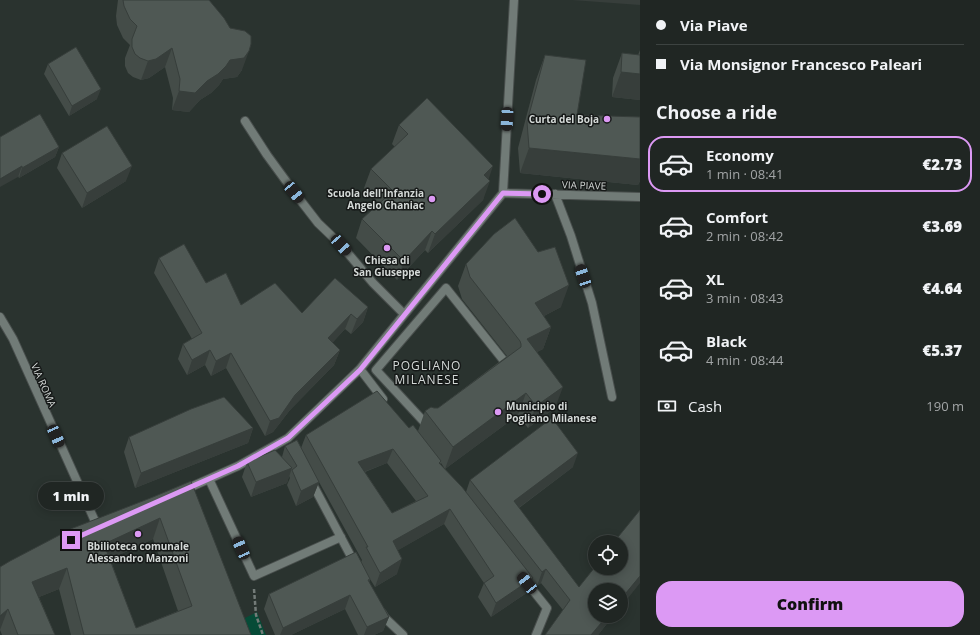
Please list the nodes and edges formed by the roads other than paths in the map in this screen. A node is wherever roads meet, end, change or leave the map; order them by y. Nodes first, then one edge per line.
1 (514, 0) edge
2 (245, 121) dead end
3 (503, 193) junction
4 (555, 194) junction
5 (640, 197) edge
6 (404, 314) junction
7 (0, 317) edge
8 (360, 370) junction
9 (376, 370) joint
10 (612, 396) dead end
11 (389, 407) edge
12 (306, 471) edge
13 (209, 479) junction
14 (175, 494) edge
15 (99, 528) edge
16 (341, 537) junction
17 (517, 570) edge
18 (359, 571) edge
19 (377, 605) edge
20 (403, 635) edge
21 (536, 635) edge

1 - 3 street
2 - 6 street
3 - 4 street, VIA PIAVE
3 - 6 street
4 - 5 street, VIA PIAVE
4 - 10 street
6 - 8 street
7 - 15 street, VIA ROMA
8 - 11 street
8 - 13 street
9 - 9 street
12 - 16 street
13 - 14 street
13 - 16 street
16 - 18 street
17 - 21 street
19 - 20 street

